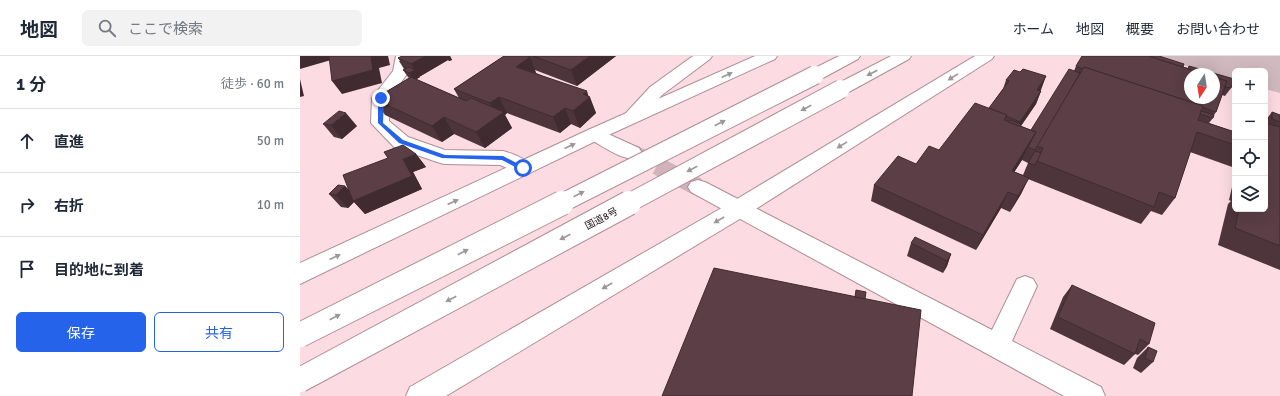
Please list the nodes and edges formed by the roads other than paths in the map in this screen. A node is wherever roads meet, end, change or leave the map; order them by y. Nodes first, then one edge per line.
1 (404, 56) edge
2 (704, 56) edge
3 (769, 56) edge
4 (852, 56) edge
5 (903, 56) edge
6 (986, 56) edge
7 (632, 118) junction
8 (595, 134) junction
9 (632, 153) tunnel mouth
10 (523, 168) junction
11 (698, 187) tunnel mouth
12 (740, 208) junction
13 (300, 274) edge
14 (1025, 286) dead end
15 (300, 335) edge
16 (997, 346) junction
17 (300, 380) edge
18 (420, 396) edge
19 (1091, 396) edge

1 - 10 main road
2 - 7 main road
7 -> 3 main road
15 -> 4 main road, bridge
5 -> 17 main road, 国道8号, bridge
6 -> 12 main road
7 - 8 main road
8 - 9 main road
10 -> 8 main road
13 -> 10 main road
11 - 12 main road
12 - 16 main road
12 -> 18 main road
14 - 16 main road
16 - 19 main road

